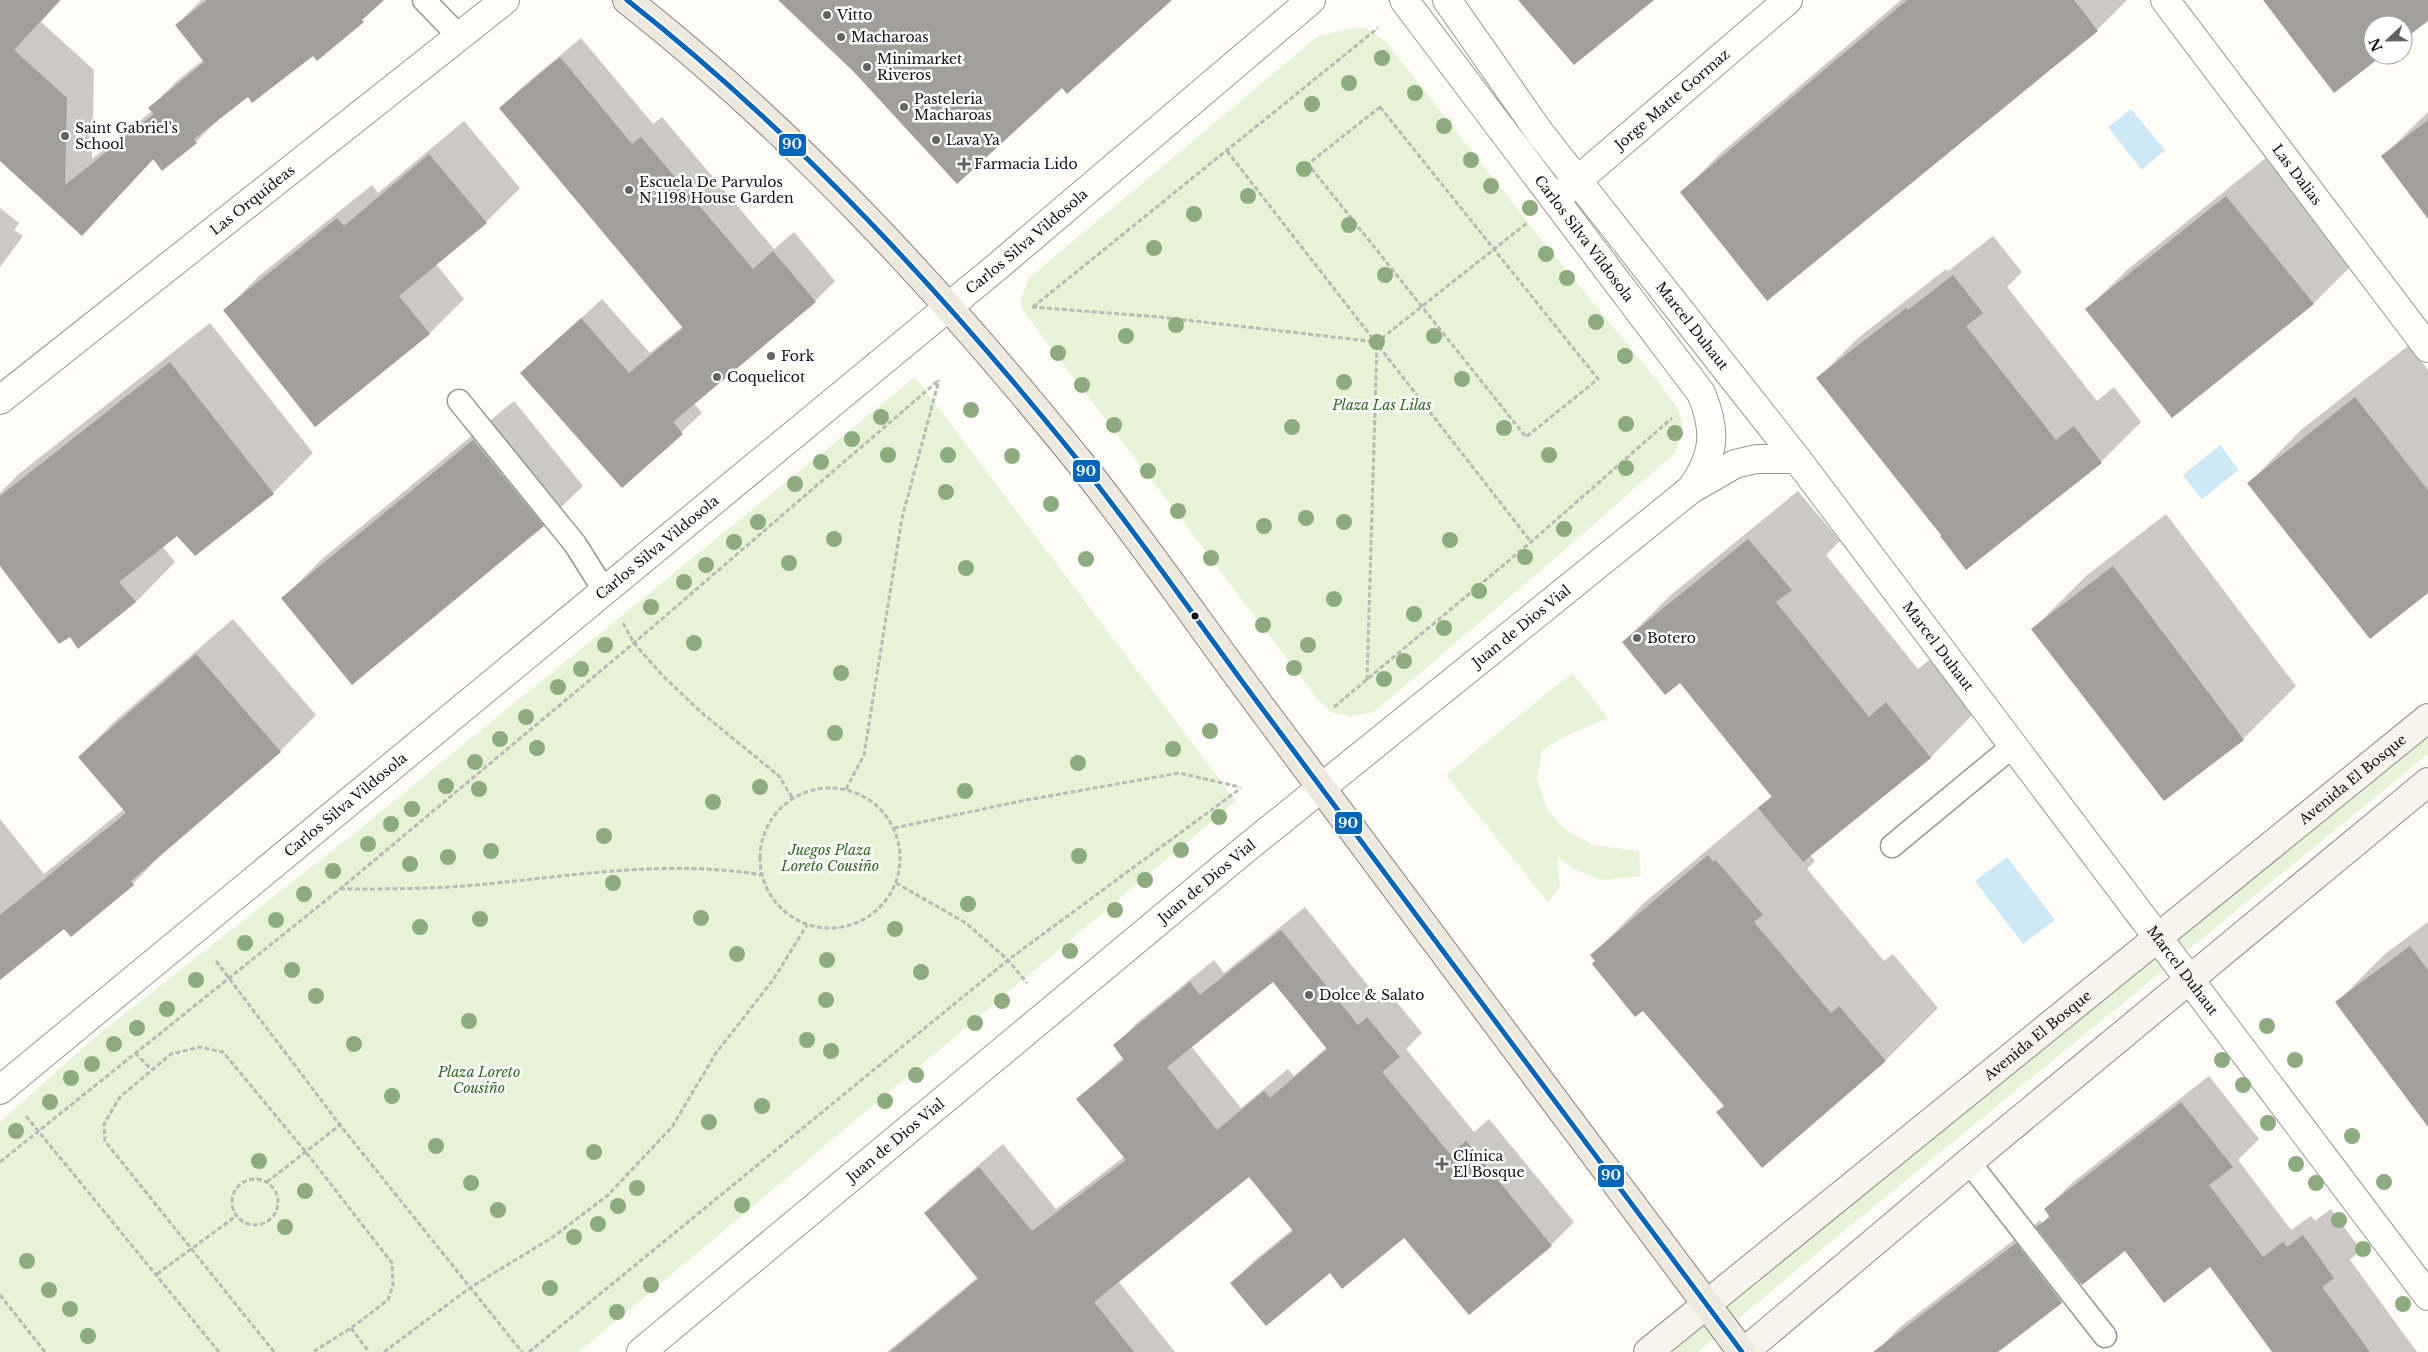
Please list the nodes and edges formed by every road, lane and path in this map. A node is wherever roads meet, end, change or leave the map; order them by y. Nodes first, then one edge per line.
1 (424, 0) edge
2 (505, 0) edge
3 (627, 0) edge
4 (1311, 0) edge
5 (1447, 0) edge
6 (1788, 0) edge
7 (2165, 0) edge
8 (1406, 2) edge
9 (460, 36) junction
10 (1227, 151) junction
11 (1577, 180) junction
12 (1556, 198) junction
13 (1503, 244) dead end
14 (1495, 250) junction
15 (948, 306) junction
16 (1422, 307) junction
17 (1377, 342) junction
18 (2428, 348) edge
19 (1701, 393) junction
20 (0, 400) edge
21 (459, 401) dead end
22 (1797, 459) junction
23 (1690, 490) junction
24 (1531, 542) junction
25 (604, 590) junction
26 (634, 643) junction
27 (1367, 680) junction
28 (1334, 707) dead end
29 (2428, 718) edge
30 (2013, 746) junction
31 (2428, 782) edge
32 (1322, 787) junction
33 (846, 789) junction
34 (793, 799) junction
35 (894, 828) junction
36 (1892, 846) dead end
37 (762, 875) junction
38 (896, 883) junction
39 (340, 889) junction
40 (807, 925) junction
41 (194, 929) junction
42 (2158, 938) junction
43 (1008, 960) junction
44 (229, 979) junction
45 (2190, 980) junction
46 (1049, 1011) junction
47 (135, 1053) junction
48 (151, 1069) junction
49 (1, 1089) edge
50 (340, 1125) junction
51 (39, 1131) junction
52 (305, 1152) junction
53 (0, 1162) edge
54 (1969, 1162) junction
55 (267, 1182) junction
56 (236, 1216) junction
57 (191, 1249) junction
58 (157, 1274) junction
59 (471, 1287) junction
60 (0, 1295) edge
61 (2428, 1296) edge
62 (1706, 1304) junction
63 (352, 1328) junction
64 (2105, 1336) dead end
65 (45, 1352) edge
66 (219, 1352) edge
67 (274, 1352) edge
68 (313, 1352) edge
69 (369, 1352) edge
70 (384, 1352) edge
71 (522, 1352) edge
72 (529, 1352) edge
73 (641, 1352) edge
74 (1648, 1352) edge
75 (1743, 1352) edge

1 - 9 lane
2 - 9 street, Las Orquídeas
3 - 15 main road
4 - 15 street, Carlos Silva Vildosola
5 - 11 street, Marcel Duhaut
6 - 11 street, Jorge Matte Gormaz
7 - 18 street, Las Dalias
8 - 10 path
8 - 12 street, Carlos Silva Vildosola
9 - 20 street, Las Orquídeas
10 - 17 path
10 - 17 path
11 - 12 street, Jorge Matte Gormaz
11 - 22 street, Marcel Duhaut
12 - 19 street, Carlos Silva Vildosola
13 - 14 path
14 - 16 path
14 - 16 path
14 - 16 path
15 - 25 street, Carlos Silva Vildosola
15 - 32 main road
16 - 17 path
17 - 24 path
17 - 27 path
19 - 23 street, Carlos Silva Vildosola
19 - 24 path
21 - 25 lane
22 - 23 street, Juan de Dios Vial
22 - 30 street, Marcel Duhaut
23 - 32 street, Juan de Dios Vial
24 - 27 path
25 - 26 path
25 - 41 street, Carlos Silva Vildosola
26 - 33 path
26 - 34 path
26 - 39 path
27 - 28 path
29 - 42 street, Avenida El Bosque
30 - 36 lane
30 - 42 street, Marcel Duhaut
31 - 45 street
32 - 46 street, Juan de Dios Vial
32 - 62 main road
33 - 34 path
33 - 35 path
34 - 37 path
35 - 38 path
35 - 43 path
37 - 39 path
37 - 40 path
38 - 40 path
38 - 43 path
39 - 44 path
40 - 59 path
41 - 44 path
41 - 49 street, Carlos Silva Vildosola
42 - 45 street, Marcel Duhaut
42 - 62 street, Avenida El Bosque
43 - 46 path
43 - 72 path
44 - 47 path
44 - 50 path
45 - 54 street
45 - 61 street, Marcel Duhaut
46 - 73 street, Juan de Dios Vial
47 - 48 path
47 - 51 path
48 - 52 path
48 - 57 path
49 - 51 path
50 - 52 path
50 - 59 path
51 - 53 path
51 - 58 path
52 - 55 path
52 - 63 path
54 - 64 lane
54 - 75 street
55 - 56 path
55 - 56 path
56 - 57 path
57 - 58 path
57 - 67 path
58 - 66 path
59 - 70 path
59 - 71 path
60 - 65 path
62 - 74 street, Avenida El Bosque
62 - 75 main road
63 - 68 path
63 - 69 path

